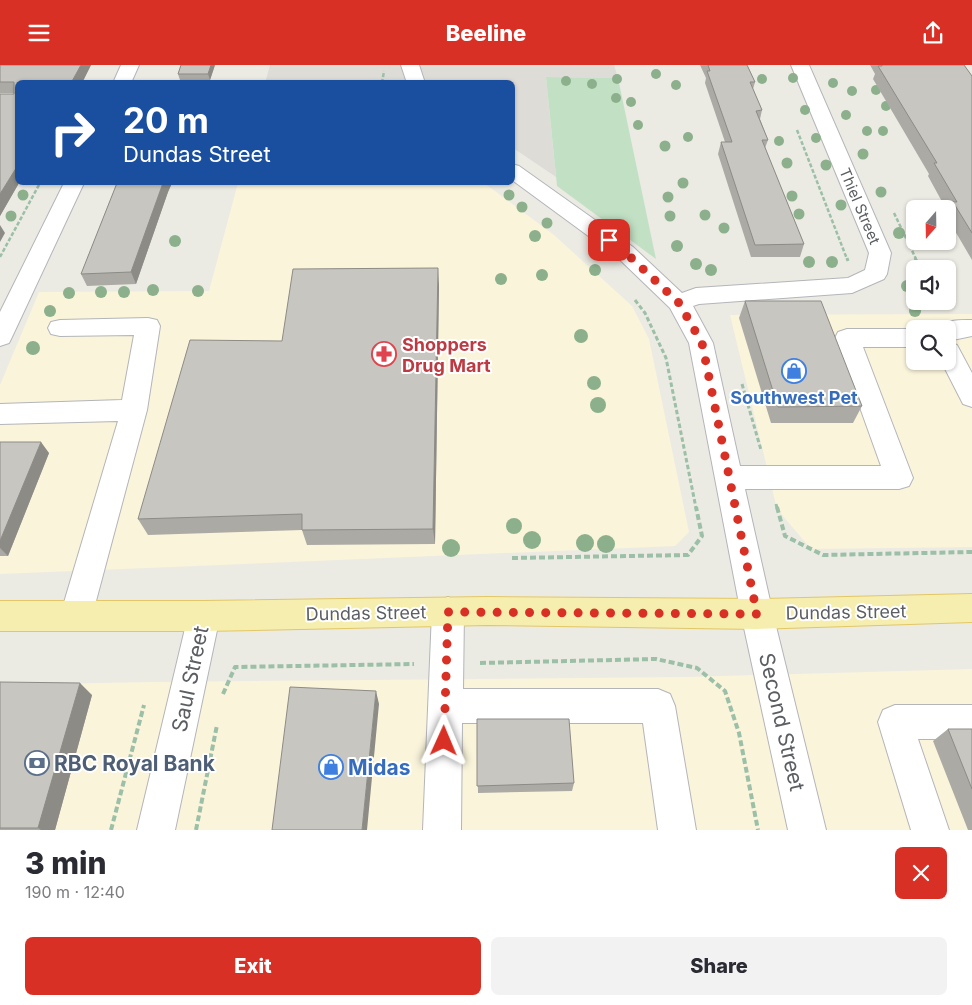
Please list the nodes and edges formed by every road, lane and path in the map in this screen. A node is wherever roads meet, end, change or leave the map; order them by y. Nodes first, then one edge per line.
1 (130, 65) edge
2 (410, 65) edge
3 (800, 65) edge
4 (123, 80) edge
5 (415, 80) edge
6 (797, 130) dead end
7 (515, 172) edge
8 (39, 185) edge
9 (73, 185) edge
10 (0, 257) edge
11 (850, 269) dead end
12 (630, 294) dead end
13 (679, 303) junction
14 (60, 328) dead end
15 (972, 329) edge
16 (956, 330) edge
17 (0, 337) edge
18 (906, 338) edge
19 (956, 366) edge
20 (972, 397) edge
21 (134, 410) junction
22 (0, 414) edge
23 (729, 477) junction
24 (512, 558) dead end
25 (972, 608) edge
26 (448, 612) junction
27 (757, 614) junction
28 (76, 616) junction
29 (204, 616) junction
30 (1, 619) edge
31 (144, 705) dead end
32 (445, 705) junction
33 (972, 721) edge
34 (112, 830) edge
35 (156, 830) edge
36 (442, 830) edge
37 (677, 830) edge
38 (806, 830) edge
39 (930, 830) edge

1 - 4 street
2 - 5 street
3 - 13 street, Thiel Street
6 - 11 path
7 - 13 street, Second Street
8 - 10 path
9 - 17 street
12 - 24 path
13 - 23 street, Second Street
14 - 21 street
15 - 16 street
18 - 23 street
19 - 20 street
21 - 22 street
21 - 28 street
23 - 27 street, Second Street
25 - 27 main road, Dundas Street
26 - 27 main road, Dundas Street
26 - 29 main road, Dundas Street
26 - 32 street
27 - 38 street, Second Street
28 - 29 main road, Dundas Street
28 - 30 main road, Dundas Street
29 - 35 street, Saul Street
31 - 34 path
32 - 36 street
32 - 37 street
33 - 39 street

